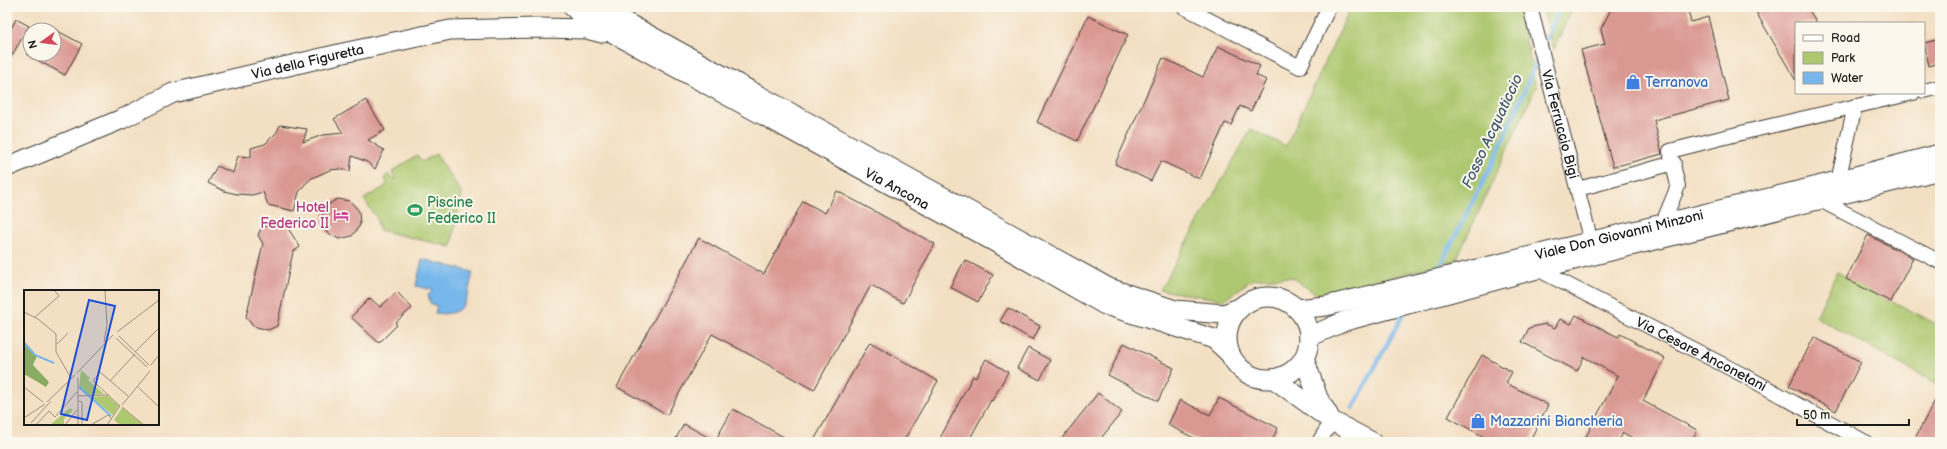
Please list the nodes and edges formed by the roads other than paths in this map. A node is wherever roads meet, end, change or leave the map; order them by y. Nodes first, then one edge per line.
1 (572, 7) edge
2 (598, 7) edge
3 (1184, 7) edge
4 (1329, 7) edge
5 (1530, 7) edge
6 (623, 39) junction
7 (1940, 87) edge
8 (1925, 91) edge
9 (1909, 94) edge
10 (1855, 106) junction
11 (1940, 154) edge
12 (1674, 163) junction
13 (7, 167) edge
14 (1940, 170) edge
15 (1838, 181) junction
16 (1578, 189) junction
17 (1820, 200) junction
18 (1662, 225) junction
19 (1591, 242) junction
20 (1940, 262) edge
21 (1537, 269) junction
22 (1239, 308) junction
23 (1296, 309) junction
24 (1309, 338) junction
25 (1229, 353) junction
26 (1304, 358) junction
27 (1274, 379) junction
28 (1332, 421) junction
29 (1319, 442) edge
30 (1372, 442) edge
31 (1865, 442) edge

1 - 6 main road, Via Ancona
2 - 22 main road, Via Ancona
3 - 4 street
5 - 16 street, Via Ferruccio Bigi
6 - 13 main road, Via della Figuretta
6 - 25 main road, Via Ancona
7 - 8 street
9 - 10 street
10 - 12 street
10 - 15 street
11 - 15 main road, Viale Don Giovanni Minzoni
12 - 16 street
12 - 18 street
14 - 17 main road, Viale Don Giovanni Minzoni
15 - 18 main road, Viale Don Giovanni Minzoni
16 - 19 street, Via Ferruccio Bigi
17 - 20 street
17 - 21 main road, Viale Don Giovanni Minzoni
18 - 19 main road, Viale Don Giovanni Minzoni
19 - 23 main road, Viale Don Giovanni Minzoni
21 - 24 main road, Viale Don Giovanni Minzoni
21 - 31 street, Via Cesare Anconetani
22 - 23 main road
22 - 25 main road
23 - 24 main road
24 - 26 main road
25 - 27 main road
26 - 27 main road
26 - 28 main road
27 - 28 main road
28 - 29 street
28 - 30 main road

